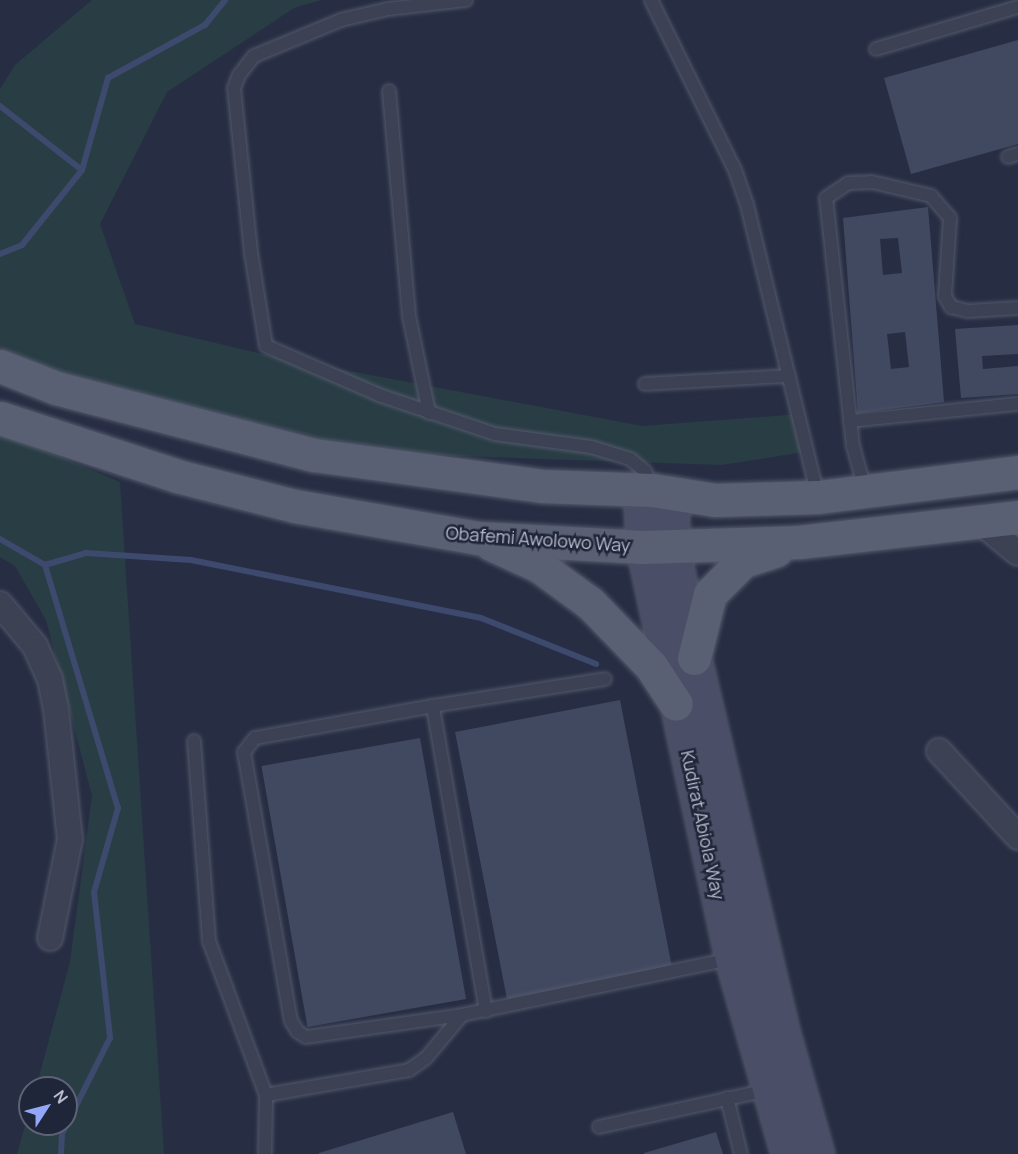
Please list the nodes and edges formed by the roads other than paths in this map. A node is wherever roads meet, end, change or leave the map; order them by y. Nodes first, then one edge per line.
1 (466, 0) edge
2 (651, 0) edge
3 (1018, 7) edge
4 (876, 49) dead end
5 (389, 91) dead end
6 (1018, 308) edge
7 (0, 366) edge
8 (789, 375) junction
9 (645, 384) dead end
10 (1018, 404) edge
11 (429, 413) junction
12 (0, 418) edge
13 (850, 421) junction
14 (1018, 472) edge
15 (655, 491) junction
16 (866, 493) junction
17 (818, 497) junction
18 (1018, 518) edge
19 (979, 521) junction
20 (478, 538) junction
21 (799, 542) junction
22 (658, 546) junction
23 (1018, 553) edge
24 (0, 604) edge
25 (694, 658) junction
26 (605, 679) dead end
27 (676, 704) junction
28 (434, 706) junction
29 (195, 741) dead end
30 (939, 751) dead end
31 (1018, 837) edge
32 (50, 938) dead end
33 (732, 959) junction
34 (486, 1011) junction
35 (462, 1015) junction
36 (766, 1089) junction
37 (266, 1095) junction
38 (727, 1098) junction
39 (599, 1127) dead end
40 (265, 1154) edge
41 (741, 1154) edge
42 (788, 1154) edge
43 (818, 1154) edge

1 - 11 lane
2 - 8 lane
3 - 4 lane
5 - 11 lane
6 - 13 lane
7 - 15 main road
8 - 9 lane
8 - 17 lane
10 - 13 lane
11 - 15 lane
12 - 20 main road, Obafemi Awolowo Way
13 - 16 lane
14 - 16 main road
15 - 17 main road
15 - 22 main road, Kudirat Abiola Way
16 - 17 main road
18 - 19 main road, Obafemi Awolowo Way
19 - 21 main road, Obafemi Awolowo Way
19 - 23 street
20 - 22 main road, Obafemi Awolowo Way
20 - 27 main road
21 - 22 main road, Obafemi Awolowo Way
21 - 25 main road
22 - 25 main road, Kudirat Abiola Way
22 - 27 main road, Kudirat Abiola Way
24 - 32 street
25 - 43 main road, Kudirat Abiola Way
26 - 28 lane
27 - 33 main road, Kudirat Abiola Way
28 - 34 lane
28 - 35 lane
29 - 37 lane
30 - 31 street
33 - 34 lane
33 - 36 main road, Kudirat Abiola Way
34 - 35 lane
35 - 37 lane
36 - 38 lane
36 - 42 main road, Kudirat Abiola Way
37 - 40 lane
38 - 39 lane
38 - 41 lane

